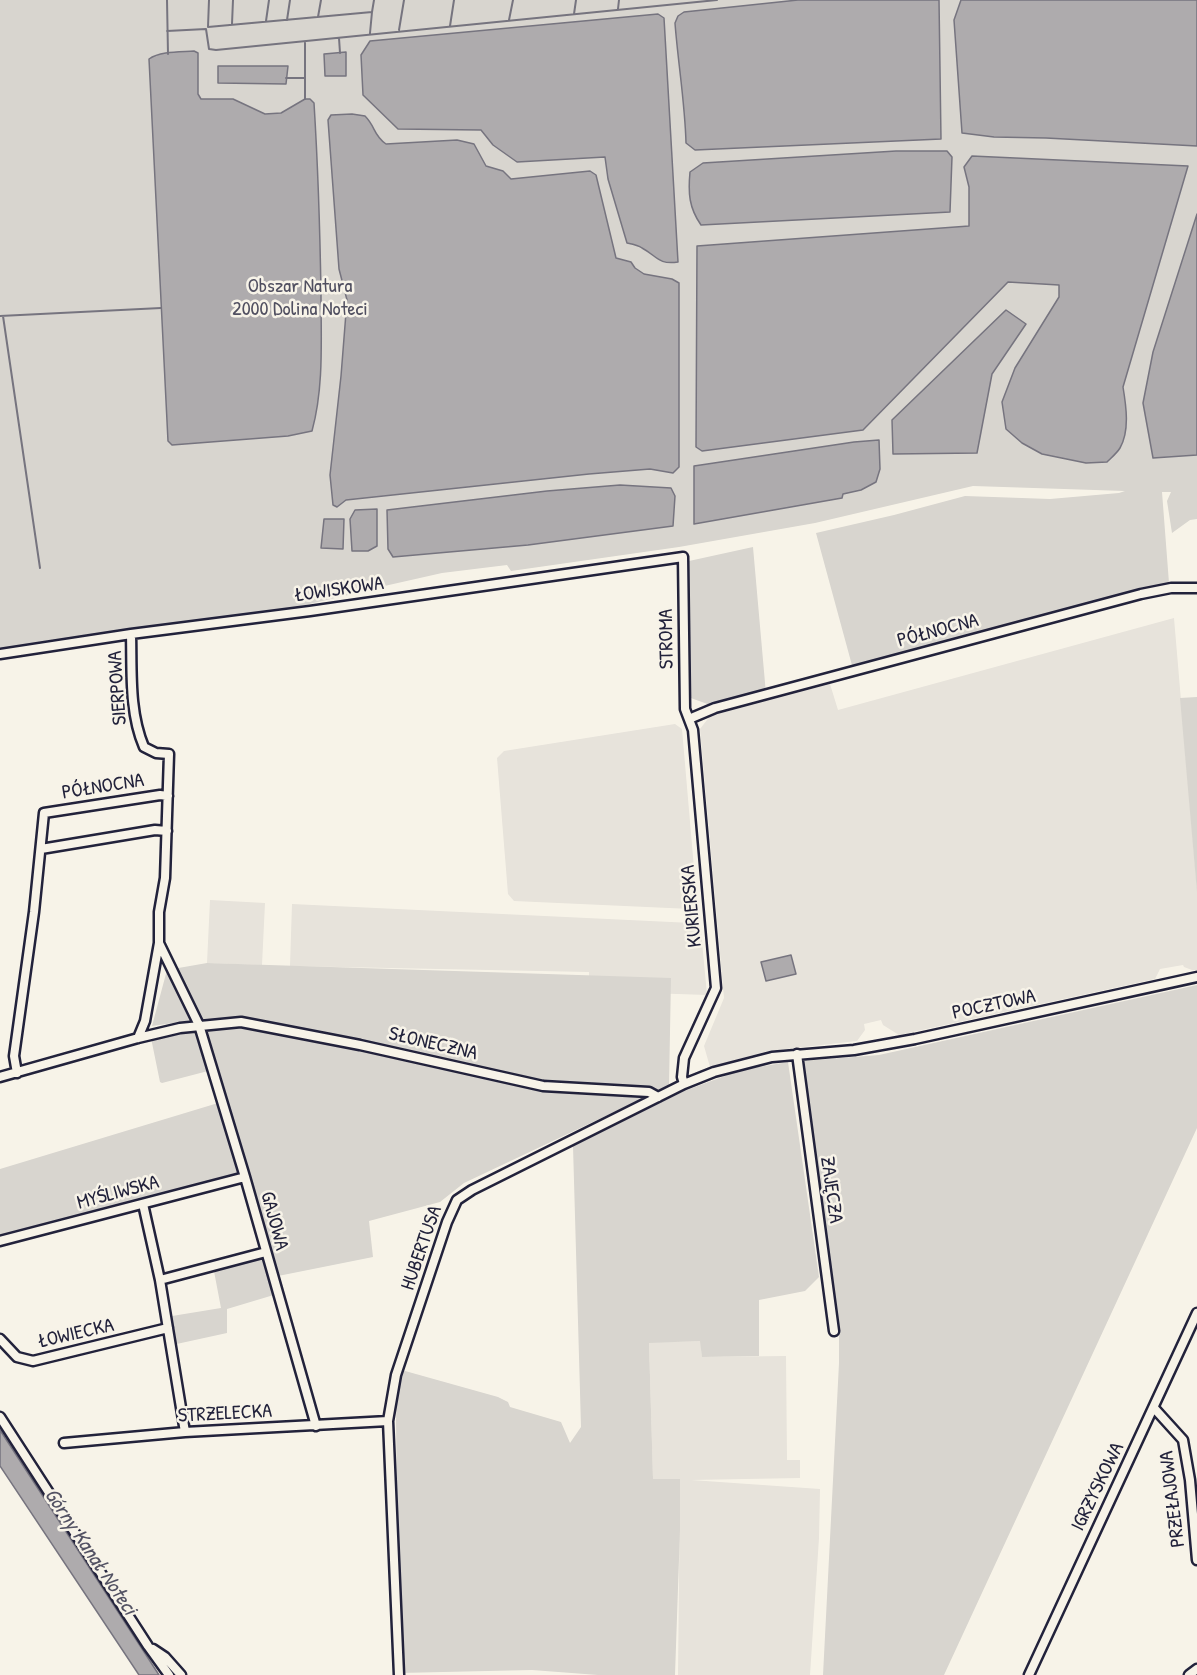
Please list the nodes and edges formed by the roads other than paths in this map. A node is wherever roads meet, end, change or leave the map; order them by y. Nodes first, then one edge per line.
1 (683, 557) joint
2 (1197, 588) edge
3 (131, 634) junction
4 (0, 654) edge
5 (689, 719) junction
6 (168, 796) junction
7 (167, 831) junction
8 (41, 849) junction
9 (159, 943) junction
10 (1197, 977) edge
11 (200, 1025) junction
12 (138, 1038) junction
13 (797, 1054) junction
14 (17, 1073) junction
15 (0, 1077) edge
16 (684, 1084) junction
17 (658, 1097) junction
18 (245, 1177) junction
19 (143, 1204) junction
20 (0, 1241) edge
21 (266, 1252) junction
22 (160, 1280) junction
23 (1197, 1313) edge
24 (168, 1328) junction
25 (834, 1331) dead end
26 (0, 1339) edge
27 (1154, 1408) junction
28 (0, 1417) edge
29 (388, 1421) junction
30 (316, 1426) junction
31 (185, 1432) junction
32 (64, 1443) dead end
33 (1194, 1485) edge
34 (1197, 1560) edge
35 (148, 1646) junction
36 (1197, 1669) edge
37 (170, 1675) edge
38 (181, 1675) edge
39 (399, 1675) edge
40 (1029, 1675) edge
41 (1189, 1675) edge

1 - 3 street, ŁOWISKOWA
1 - 5 street, STROMA
2 - 5 street, PÓŁNOCNA
3 - 4 street, ŁOWISKOWA
3 - 6 street, SIERPOWA
5 - 16 street, KURIERSKA
6 - 7 street
6 - 8 street, PÓŁNOCNA
7 - 8 street
7 - 9 street
8 - 14 street
9 - 11 street
9 - 12 street
10 - 13 street, POCZTOWA
11 - 12 street, SŁONECZNA
11 - 17 street, SŁONECZNA
11 - 18 street, GAJOWA
12 - 14 street, SŁONECZNA
13 - 16 street, HUBERTUSA
13 - 25 street, ZAJĘCZA
14 - 15 street, SŁONECZNA
16 - 17 street, HUBERTUSA
17 - 29 street, HUBERTUSA
18 - 19 street, MYŚLIWSKA
18 - 21 street, GAJOWA
19 - 20 street, MYŚLIWSKA
19 - 22 street
21 - 22 street
21 - 30 street, GAJOWA
22 - 24 street
23 - 27 street, IGRZYSKOWA
24 - 26 street, ŁOWIECKA
24 - 31 street
27 - 33 street, PRZEŁAJOWA
27 - 40 street, IGRZYSKOWA
28 - 35 street
29 - 30 street, STRZELECKA
29 - 39 street, HUBERTUSA
30 - 31 street, STRZELECKA
31 - 32 street, STRZELECKA
33 - 34 street, PRZEŁAJOWA
35 - 37 street
35 - 38 street
36 - 41 street

